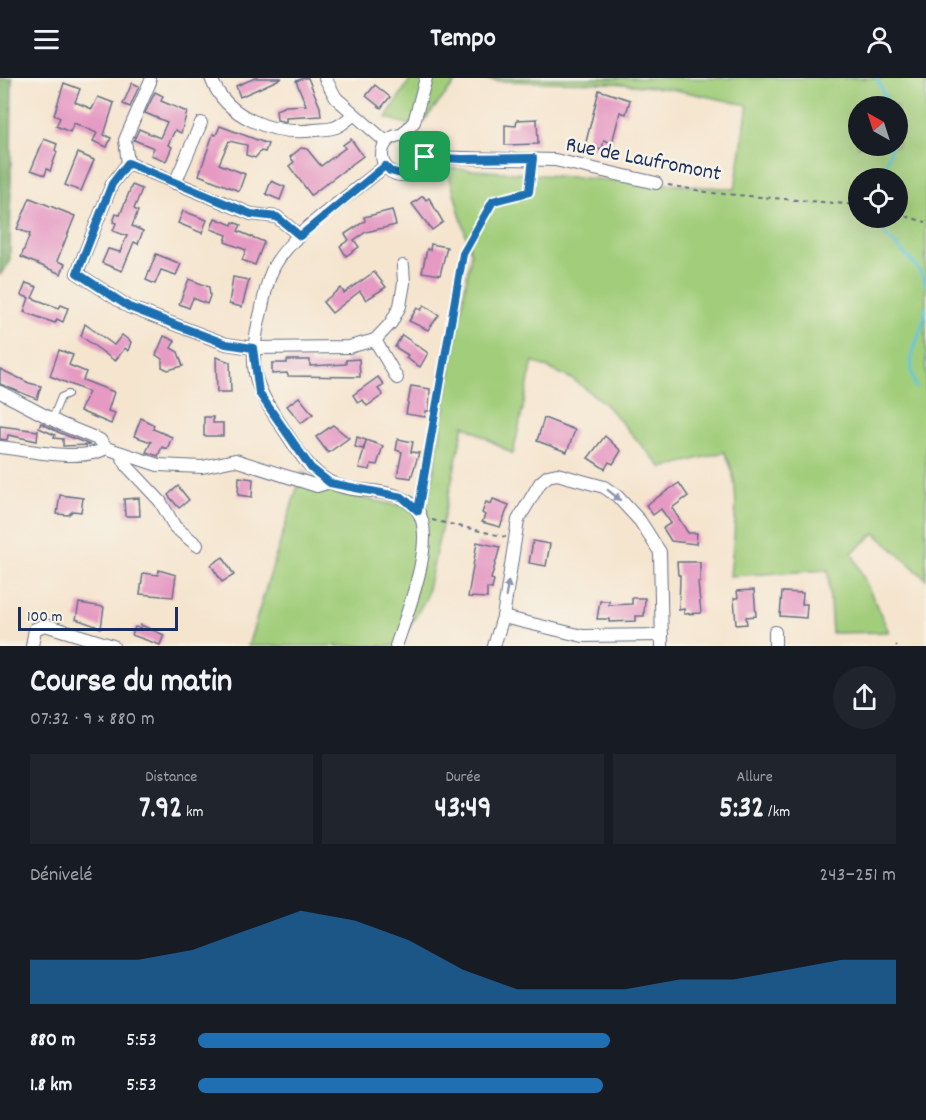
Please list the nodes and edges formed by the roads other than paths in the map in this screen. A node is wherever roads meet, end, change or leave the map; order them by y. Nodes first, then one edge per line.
1 (211, 78) edge
2 (325, 78) edge
3 (426, 78) edge
4 (150, 82) dead end
5 (353, 115) junction
6 (201, 123) dead end
7 (403, 134) junction
8 (386, 142) junction
9 (422, 157) junction
10 (128, 163) junction
11 (385, 166) junction
12 (175, 183) junction
13 (656, 183) road end
14 (300, 236) junction
15 (403, 266) dead end
16 (375, 340) junction
17 (253, 348) junction
18 (396, 378) dead end
19 (0, 392) edge
20 (68, 394) dead end
21 (52, 420) junction
22 (0, 447) edge
23 (106, 448) junction
24 (120, 453) junction
25 (330, 483) junction
26 (197, 545) dead end
27 (503, 617) junction
28 (775, 632) dead end
29 (662, 640) edge
30 (32, 646) edge
31 (113, 646) edge
32 (396, 646) edge
33 (494, 646) edge
34 (775, 646) edge

1 - 5 street
2 - 5 street
3 - 7 street
4 - 10 street
5 - 8 street
6 - 12 street
7 - 8 street
7 - 9 street
8 - 11 street
9 - 11 street
9 - 13 street, Rue de Laufromont
10 - 12 street
10 - 17 street
11 - 14 street
12 - 14 street
14 - 17 street
15 - 16 street
16 - 17 street
16 - 18 street
17 - 25 street
19 - 21 street
20 - 21 lane
21 - 23 street
22 - 23 street
23 - 24 street
24 - 25 street
24 - 26 street
25 - 32 street
27 - 29 street
27 -> 29 street
27 - 33 street
28 - 34 street
30 - 31 street

